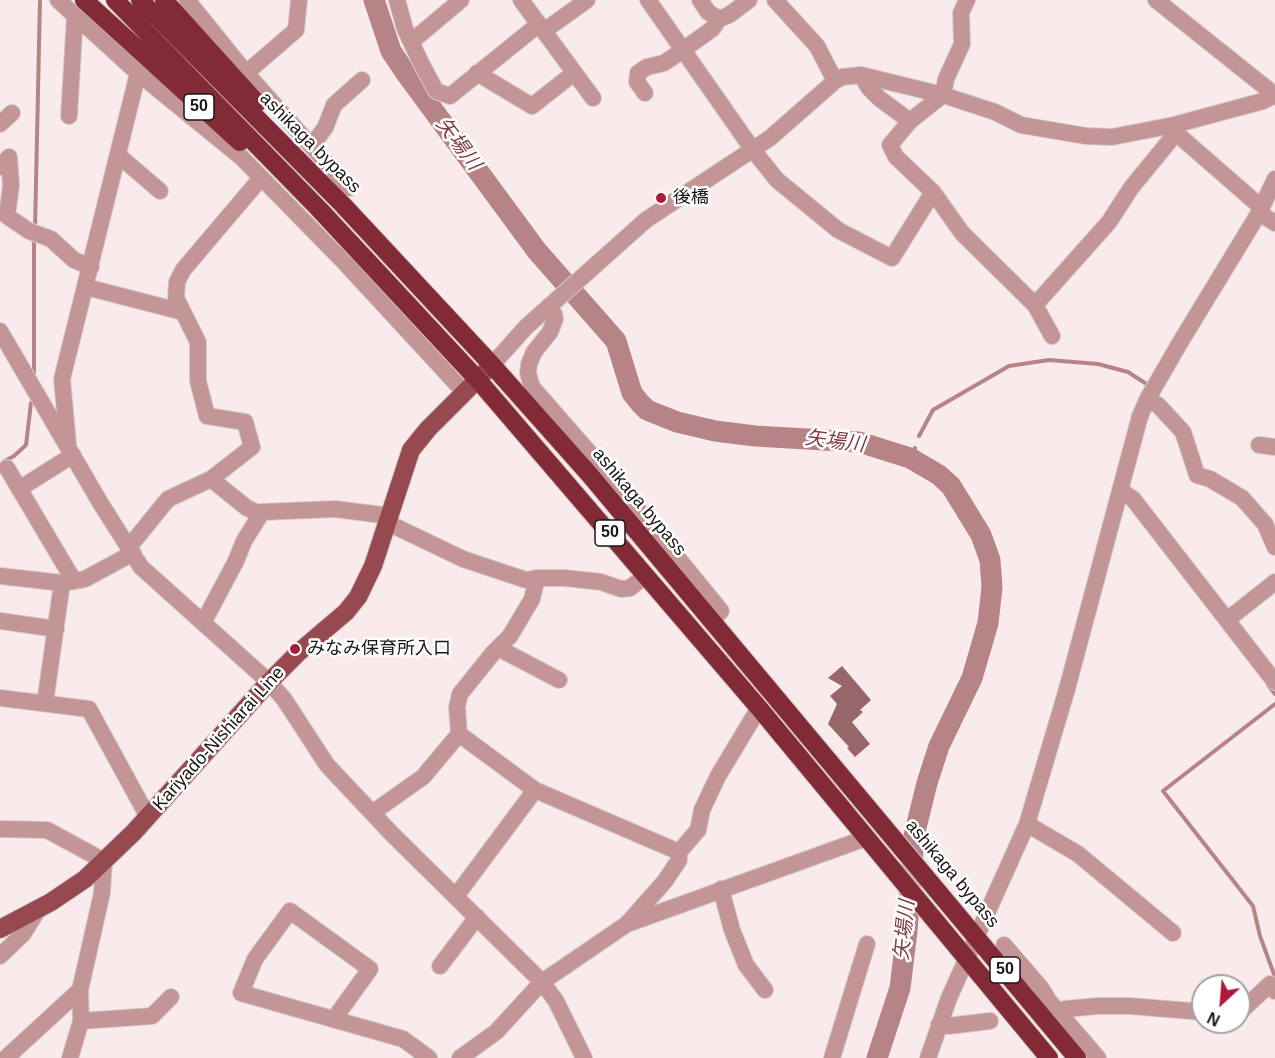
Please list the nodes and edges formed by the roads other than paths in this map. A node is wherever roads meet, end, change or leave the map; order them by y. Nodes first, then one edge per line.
1 (58, 0) edge
2 (115, 0) edge
3 (140, 0) edge
4 (164, 0) edge
5 (299, 0) edge
6 (397, 0) edge
7 (461, 0) edge
8 (521, 0) edge
9 (587, 0) edge
10 (648, 0) edge
11 (700, 0) edge
12 (749, 0) edge
13 (776, 0) edge
14 (967, 0) edge
15 (1156, 0) edge
16 (190, 1) edge
17 (80, 8) edge
18 (719, 19) junction
19 (542, 27) junction
20 (409, 38) junction
21 (683, 50) junction
22 (477, 73) junction
23 (574, 73) junction
24 (138, 74) junction
25 (861, 75) junction
26 (242, 77) junction
27 (362, 80) dead end
28 (835, 81) junction
29 (645, 93) dead end
30 (942, 95) junction
31 (593, 98) dead end
32 (69, 116) dead end
33 (910, 121) junction
34 (1175, 129) junction
35 (312, 145) junction
36 (753, 150) junction
37 (118, 155) junction
38 (0, 166) edge
39 (261, 178) junction
40 (1275, 179) edge
41 (160, 191) dead end
42 (933, 192) junction
43 (346, 196) junction
44 (319, 209) junction
45 (1260, 210) junction
46 (1275, 223) edge
47 (91, 267) junction
48 (86, 287) junction
49 (555, 301) junction
50 (1035, 305) junction
51 (183, 312) junction
52 (0, 331) edge
53 (1052, 336) dead end
54 (492, 364) junction
55 (478, 380) junction
56 (465, 393) junction
57 (1148, 398) junction
58 (70, 451) junction
59 (7, 468) dead end
60 (211, 479) junction
61 (19, 489) junction
62 (1120, 490) junction
63 (260, 514) junction
64 (389, 519) junction
65 (1275, 546) edge
66 (131, 550) junction
67 (4, 574) edge
68 (646, 575) junction
69 (537, 578) junction
70 (68, 582) junction
71 (1275, 582) edge
72 (1227, 620) junction
73 (0, 621) edge
74 (712, 621) junction
75 (203, 623) junction
76 (56, 629) junction
77 (498, 648) junction
78 (559, 680) dead end
79 (268, 682) junction
80 (1275, 682) edge
81 (0, 698) edge
82 (45, 703) junction
83 (759, 708) junction
84 (459, 734) junction
85 (535, 790) junction
86 (372, 813) junction
87 (148, 817) junction
88 (1027, 824) junction
89 (0, 829) edge
90 (866, 838) junction
91 (679, 852) junction
92 (104, 861) junction
93 (721, 889) junction
94 (456, 896) junction
95 (39, 908) junction
96 (477, 917) junction
97 (627, 924) junction
98 (0, 929) edge
99 (1173, 933) dead end
100 (976, 936) junction
101 (867, 944) dead end
102 (1004, 945) dead end
103 (0, 956) edge
104 (967, 960) junction
105 (440, 966) dead end
106 (542, 982) junction
107 (80, 990) junction
108 (765, 990) dead end
109 (1275, 991) edge
110 (171, 997) dead end
111 (1251, 1002) edge
112 (1191, 1011) edge
113 (1051, 1015) junction
114 (334, 1019) junction
115 (81, 1021) junction
116 (990, 1021) dead end
117 (939, 1024) junction
118 (582, 1057) edge
119 (6, 1058) edge
120 (70, 1058) edge
121 (429, 1058) edge
122 (460, 1058) edge
123 (832, 1058) edge
124 (928, 1058) edge
125 (1049, 1058) edge
126 (1077, 1058) edge
127 (1098, 1058) edge

1 - 17 street
2 - 44 highway, 50
3 - 43 highway, ashikaga bypass / 50
4 - 26 highway, 50
5 - 26 street
6 - 20 street
7 - 20 street
8 - 19 street
9 - 19 street
10 - 21 street
11 - 18 street
12 - 18 street
13 - 28 street
14 - 30 street
15 - 34 street
16 - 26 street
17 - 24 street
17 - 32 street
17 - 44 highway, 50
18 - 21 street
19 - 22 street
19 - 23 street
20 - 22 street
21 - 29 street
21 - 36 street
22 - 23 street
23 - 31 street
24 - 37 street
24 - 39 street
25 - 28 street
25 - 30 street
25 - 33 street
26 - 35 street
26 - 43 highway, 50
27 - 35 street
28 - 36 street
30 - 33 street
30 - 34 street
33 - 42 street
34 - 45 street
34 - 50 street
35 - 43 street
36 - 42 street
36 - 49 street
37 - 41 street
37 - 47 street
38 - 47 street
39 - 51 street
39 - 56 street
40 - 45 street
42 - 50 street
43 - 54 highway, ashikaga bypass / 50
44 - 55 highway, 50
45 - 46 street
45 - 57 street
47 - 48 street
48 - 51 street
48 - 58 street
49 - 54 street
49 - 74 street
50 - 53 street
51 - 60 street
52 - 58 street
54 - 55 main road, Kariyado-Nishiarai Line
54 - 74 highway, ashikaga bypass / 50
55 - 56 main road, Kariyado-Nishiarai Line
55 - 68 highway, 50
56 - 64 main road, Kariyado-Nishiarai Line
57 - 62 street
57 - 65 street
58 - 61 street
58 - 66 street
59 - 61 street
60 - 63 street
60 - 66 street
61 - 70 street
62 - 72 street
62 - 88 street
63 - 64 street
63 - 75 street
64 - 69 street
64 - 79 main road, Kariyado-Nishiarai Line
66 - 70 street
66 - 75 street
67 - 70 street
68 - 69 street
68 - 83 highway, 50
69 - 77 street
70 - 76 street
71 - 72 street
72 - 80 street
73 - 76 street
74 - 100 highway, ashikaga bypass / 50
75 - 79 street
76 - 82 street
77 - 78 street
77 - 84 street
79 - 86 street
79 - 87 main road, Kariyado-Nishiarai Line
81 - 82 street
82 - 87 street
83 - 90 highway, 50
83 - 91 street
84 - 85 street
84 - 86 street
85 - 91 street
85 - 94 street
86 - 94 street
87 - 92 main road, Kariyado-Nishiarai Line
88 - 99 street
88 - 100 street
89 - 92 street
90 - 93 street
90 - 104 highway, 50
91 - 97 street
92 - 95 main road, Kariyado-Nishiarai Line
92 - 107 street
93 - 97 street
93 - 108 street
94 - 96 street
95 - 98 main road, Kariyado-Nishiarai Line
95 - 103 street
96 - 105 street
96 - 106 street
97 - 106 street
100 - 104 street
100 - 113 highway, ashikaga bypass / 50
101 - 123 street
102 - 113 street
104 - 117 street
104 - 125 highway, 50
106 - 118 street
106 - 122 street
107 - 115 street
107 - 119 street
109 - 111 street
110 - 115 street
112 - 113 street
113 - 126 highway, ashikaga bypass / 50
113 - 127 street
114 - 114 street
114 - 121 street
115 - 120 street
116 - 117 street
117 - 124 street

